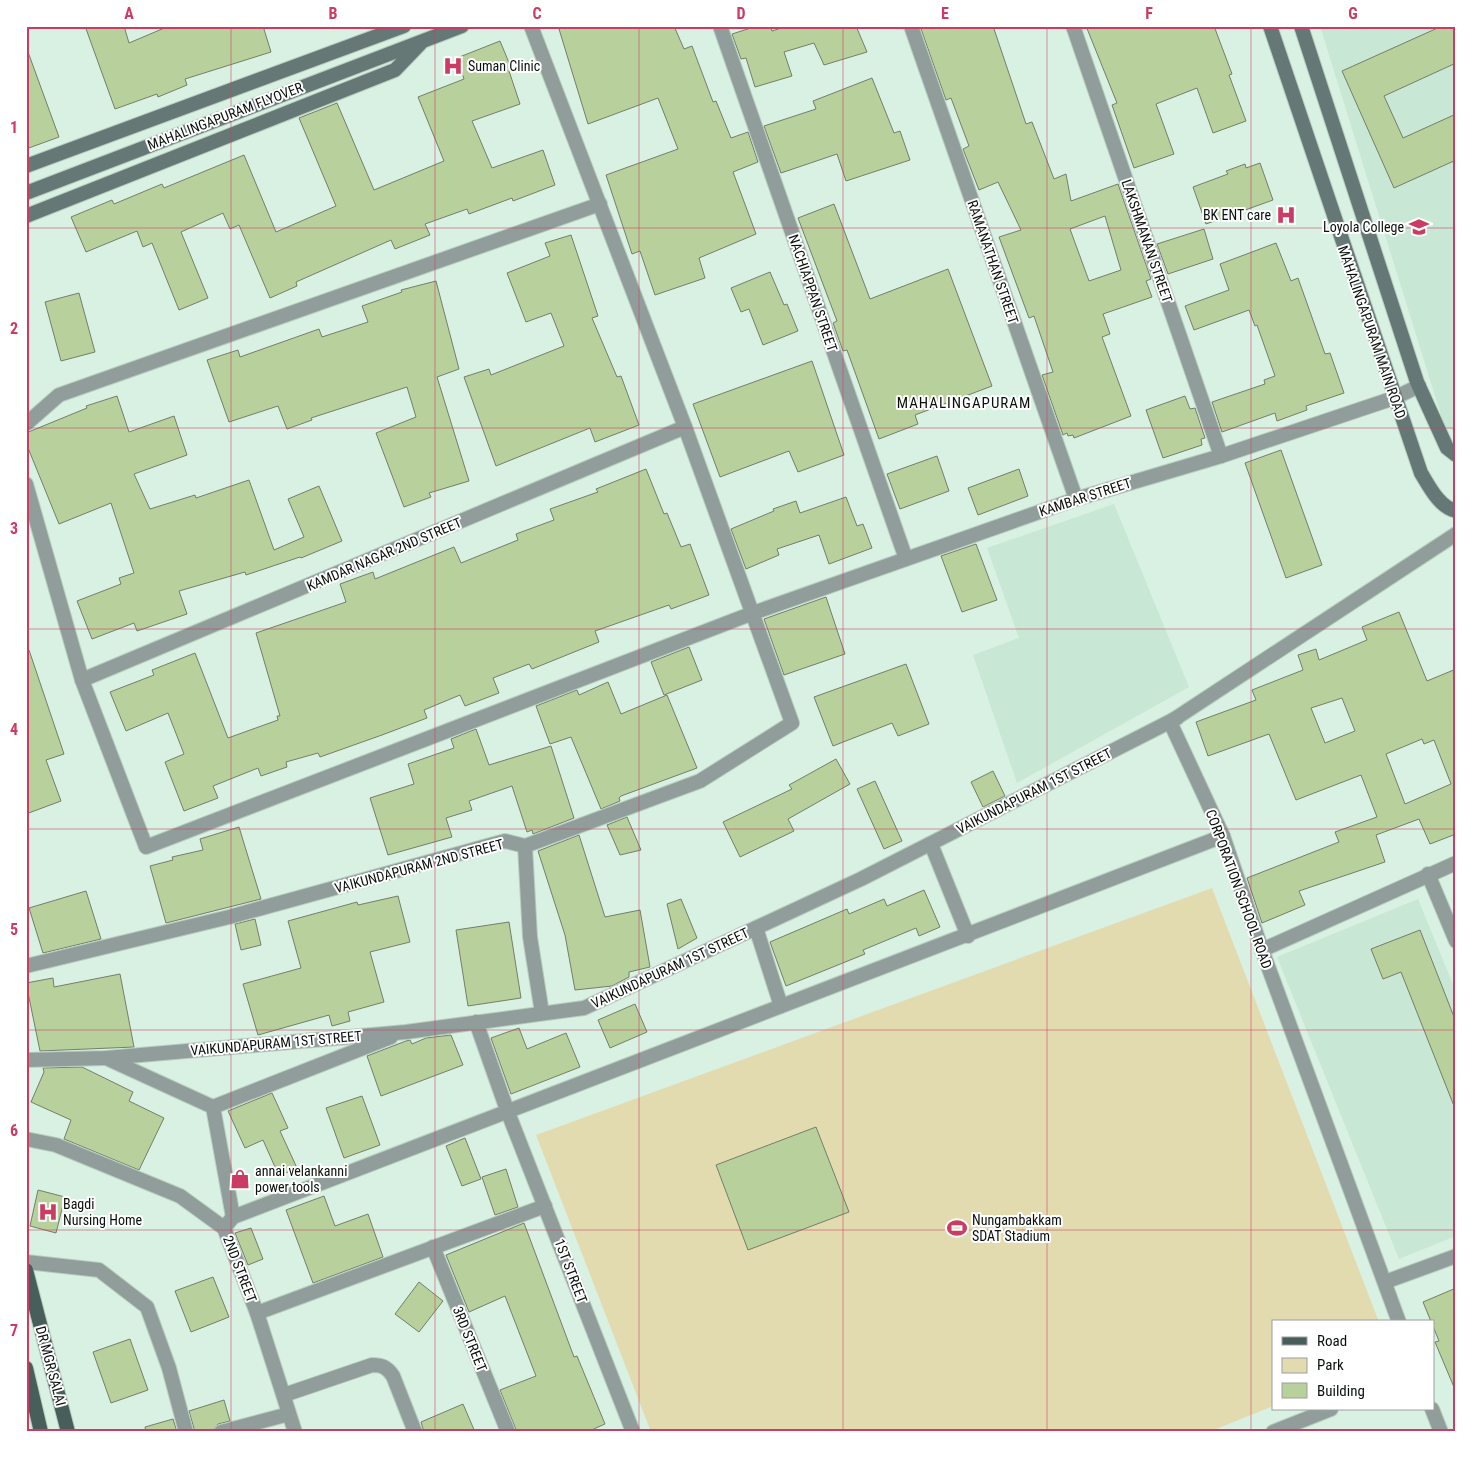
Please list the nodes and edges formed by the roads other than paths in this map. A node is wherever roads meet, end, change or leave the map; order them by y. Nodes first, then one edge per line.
1 (404, 26) edge
2 (462, 26) edge
3 (531, 26) edge
4 (720, 26) edge
5 (911, 26) edge
6 (1074, 26) edge
7 (1270, 26) edge
8 (1301, 26) edge
9 (424, 40) junction
10 (26, 166) edge
11 (26, 193) edge
12 (600, 204) junction
13 (26, 216) edge
14 (1419, 386) junction
15 (1394, 398) junction
16 (26, 424) edge
17 (685, 427) junction
18 (1456, 455) edge
19 (1221, 456) junction
20 (26, 484) edge
21 (1076, 499) junction
22 (1456, 511) edge
23 (1456, 534) edge
24 (906, 559) junction
25 (753, 613) junction
26 (82, 680) junction
27 (1177, 718) junction
28 (1223, 836) junction
29 (931, 844) junction
30 (525, 846) junction
31 (1456, 863) edge
32 (1428, 874) junction
33 (756, 928) junction
34 (968, 936) junction
35 (1456, 941) edge
36 (1262, 950) junction
37 (26, 966) edge
38 (782, 1006) junction
39 (542, 1013) junction
40 (476, 1022) junction
41 (406, 1032) junction
42 (106, 1058) junction
43 (26, 1060) edge
44 (213, 1107) junction
45 (507, 1110) junction
46 (26, 1139) edge
47 (546, 1206) junction
48 (228, 1223) junction
49 (433, 1247) junction
50 (1456, 1256) edge
51 (26, 1262) edge
52 (26, 1270) edge
53 (1385, 1282) junction
54 (31, 1304) edge
55 (257, 1313) junction
56 (1398, 1320) edge
57 (26, 1368) edge
58 (284, 1395) junction
59 (1328, 1410) edge
60 (1432, 1410) edge
61 (289, 1414) junction
62 (42, 1432) edge
63 (68, 1432) edge
64 (186, 1432) edge
65 (221, 1432) edge
66 (295, 1432) edge
67 (415, 1432) edge
68 (508, 1432) edge
69 (633, 1432) edge
70 (1273, 1432) edge
71 (1441, 1432) edge

1 - 10 main road
2 - 9 main road
3 - 12 street
4 - 24 street, NACHIAPPAN STREET
5 - 21 street, RAMANATHAN STREET
6 - 19 street, LAKSHMANAN STREET
7 - 15 main road, MAHALINGAPURAM MAIN ROAD
8 - 14 main road, MAHALINGAPURAM MAIN ROAD
9 - 11 main road, MAHALINGAPURAM FLYOVER
9 - 13 main road
12 - 16 street
12 - 17 street
14 - 15 street, KAMBAR STREET
14 - 18 main road, MAHALINGAPURAM MAIN ROAD
15 - 19 street, KAMBAR STREET
15 - 22 main road, MAHALINGAPURAM MAIN ROAD
17 - 25 street
17 - 26 street, KAMDAR NAGAR 2ND STREET
19 - 21 street, KAMBAR STREET
20 - 26 street
21 - 24 street, KAMBAR STREET
23 - 27 street
24 - 25 street, KAMBAR STREET
25 - 26 street, KAMBAR STREET
25 - 30 street, VAIKUNDAPURAM 2ND STREET
27 - 28 street, CORPORATION SCHOOL ROAD
27 - 29 street, VAIKUNDAPURAM 1ST STREET
28 - 34 street
28 - 36 street, CORPORATION SCHOOL ROAD
29 - 33 street, VAIKUNDAPURAM 1ST STREET
29 - 34 street
30 - 37 street, VAIKUNDAPURAM 2ND STREET
30 - 39 street
31 - 32 street
32 - 35 street
32 - 36 street
33 - 38 street
33 - 39 street, VAIKUNDAPURAM 1ST STREET
34 - 38 street
36 - 53 street, CORPORATION SCHOOL ROAD
38 - 45 street
39 - 40 street, VAIKUNDAPURAM 1ST STREET
40 - 41 street, VAIKUNDAPURAM 1ST STREET
40 - 45 street, 1ST STREET
41 - 42 street, VAIKUNDAPURAM 1ST STREET
41 - 44 street
42 - 43 street, VAIKUNDAPURAM 1ST STREET
42 - 44 street
44 - 48 street
45 - 47 street, 1ST STREET
45 - 48 street
46 - 48 street, 2ND STREET
47 - 49 street
47 - 69 street, 1ST STREET
48 - 55 street, 2ND STREET
49 - 55 street
49 - 68 street, 3RD STREET
50 - 53 street
51 - 64 street
52 - 54 main road, DR MGR SALAI
53 - 56 street, CORPORATION SCHOOL ROAD
54 - 63 main road, DR MGR SALAI
55 - 58 street, 2ND STREET
57 - 62 main road, DR MGR SALAI
58 - 61 street, 2ND STREET
58 - 67 street
59 - 70 street
60 - 71 street
61 - 65 street
61 - 66 street, 2ND STREET

